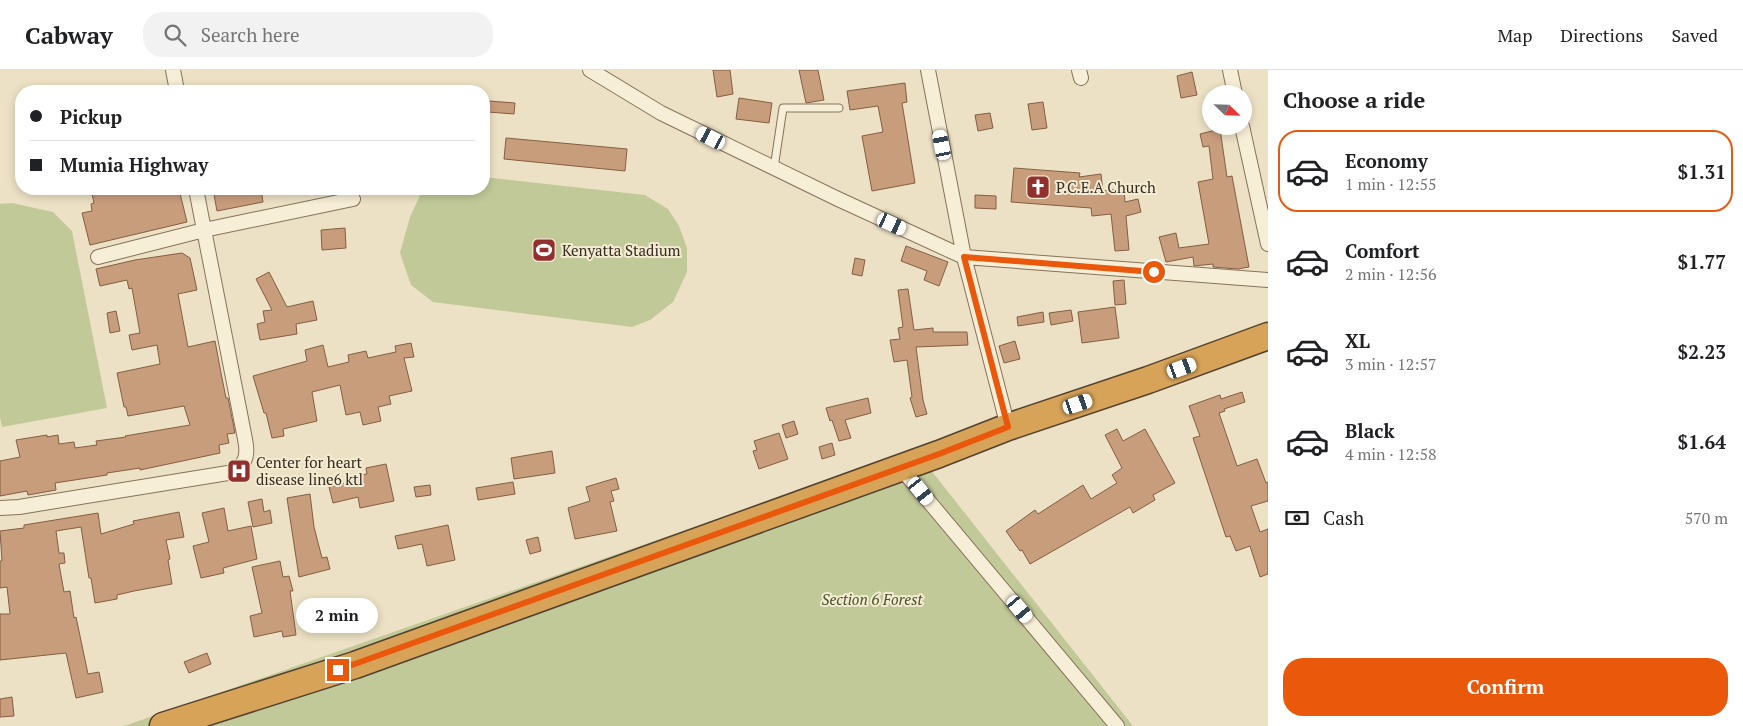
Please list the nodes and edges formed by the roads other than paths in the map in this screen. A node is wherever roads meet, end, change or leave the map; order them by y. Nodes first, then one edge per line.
1 (173, 70) edge
2 (590, 70) edge
3 (928, 70) edge
4 (1230, 70) edge
5 (176, 85) edge
6 (1233, 85) edge
7 (839, 108) dead end
8 (1244, 135) edge
9 (774, 168) junction
10 (197, 195) edge
11 (353, 199) dead end
12 (204, 230) junction
13 (1268, 244) edge
14 (98, 257) dead end
15 (964, 257) junction
16 (1268, 280) edge
17 (1268, 336) edge
18 (1008, 427) junction
19 (900, 467) junction
20 (0, 508) edge
21 (163, 726) edge
22 (1117, 726) edge

1 - 5 street
2 - 9 street
3 - 15 street
4 - 6 street
7 - 9 lane
8 - 13 street
9 - 15 street
10 - 12 street
11 - 12 street
12 - 14 street
12 - 20 street
15 - 16 street
15 - 18 street
17 - 18 highway
18 - 19 highway
19 - 21 highway
19 - 22 street

